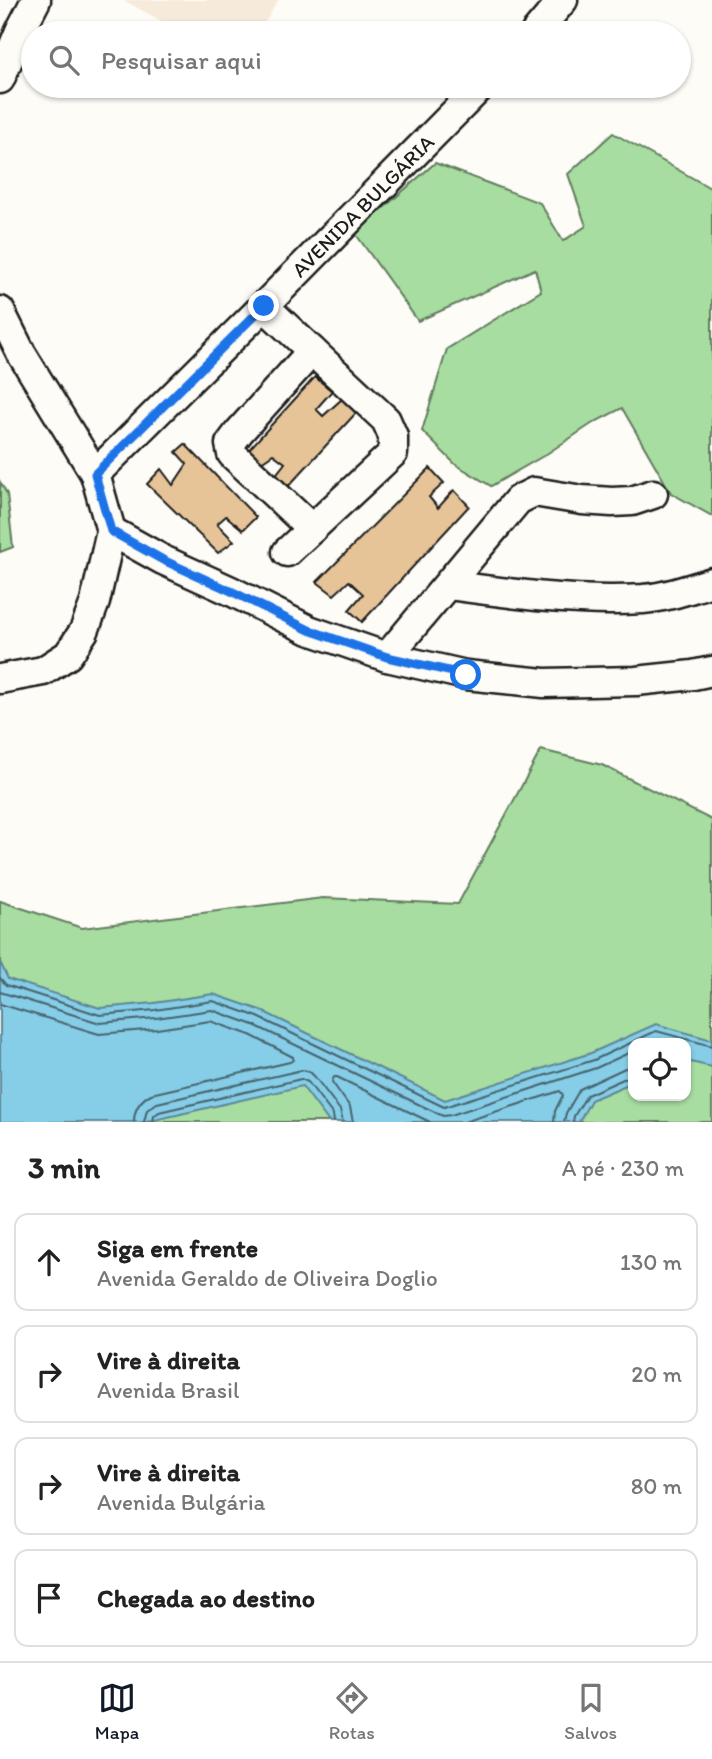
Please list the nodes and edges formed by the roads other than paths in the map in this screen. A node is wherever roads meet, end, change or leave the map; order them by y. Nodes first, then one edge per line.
1 (36, 0) edge
2 (563, 0) edge
3 (25, 21) edge
4 (546, 21) edge
5 (21, 29) edge
6 (0, 79) edge
7 (469, 98) edge
8 (264, 306) junction
9 (0, 311) edge
10 (312, 351) junction
11 (95, 474) junction
12 (653, 494) dead end
13 (312, 529) junction
14 (111, 531) junction
15 (287, 552) dead end
16 (712, 582) edge
17 (449, 585) junction
18 (387, 657) junction
19 (712, 671) edge
20 (0, 679) edge

1 - 3 street
2 - 4 street
5 - 6 street
7 - 8 street, AVENIDA BULGÁRIA
8 - 10 street
8 - 11 street, AVENIDA BULGÁRIA
9 - 11 street
10 - 13 street
10 - 13 street
11 - 14 street
12 - 17 street
13 - 15 street
14 - 18 street
14 - 20 street
16 - 17 street
17 - 18 street
18 - 19 street

